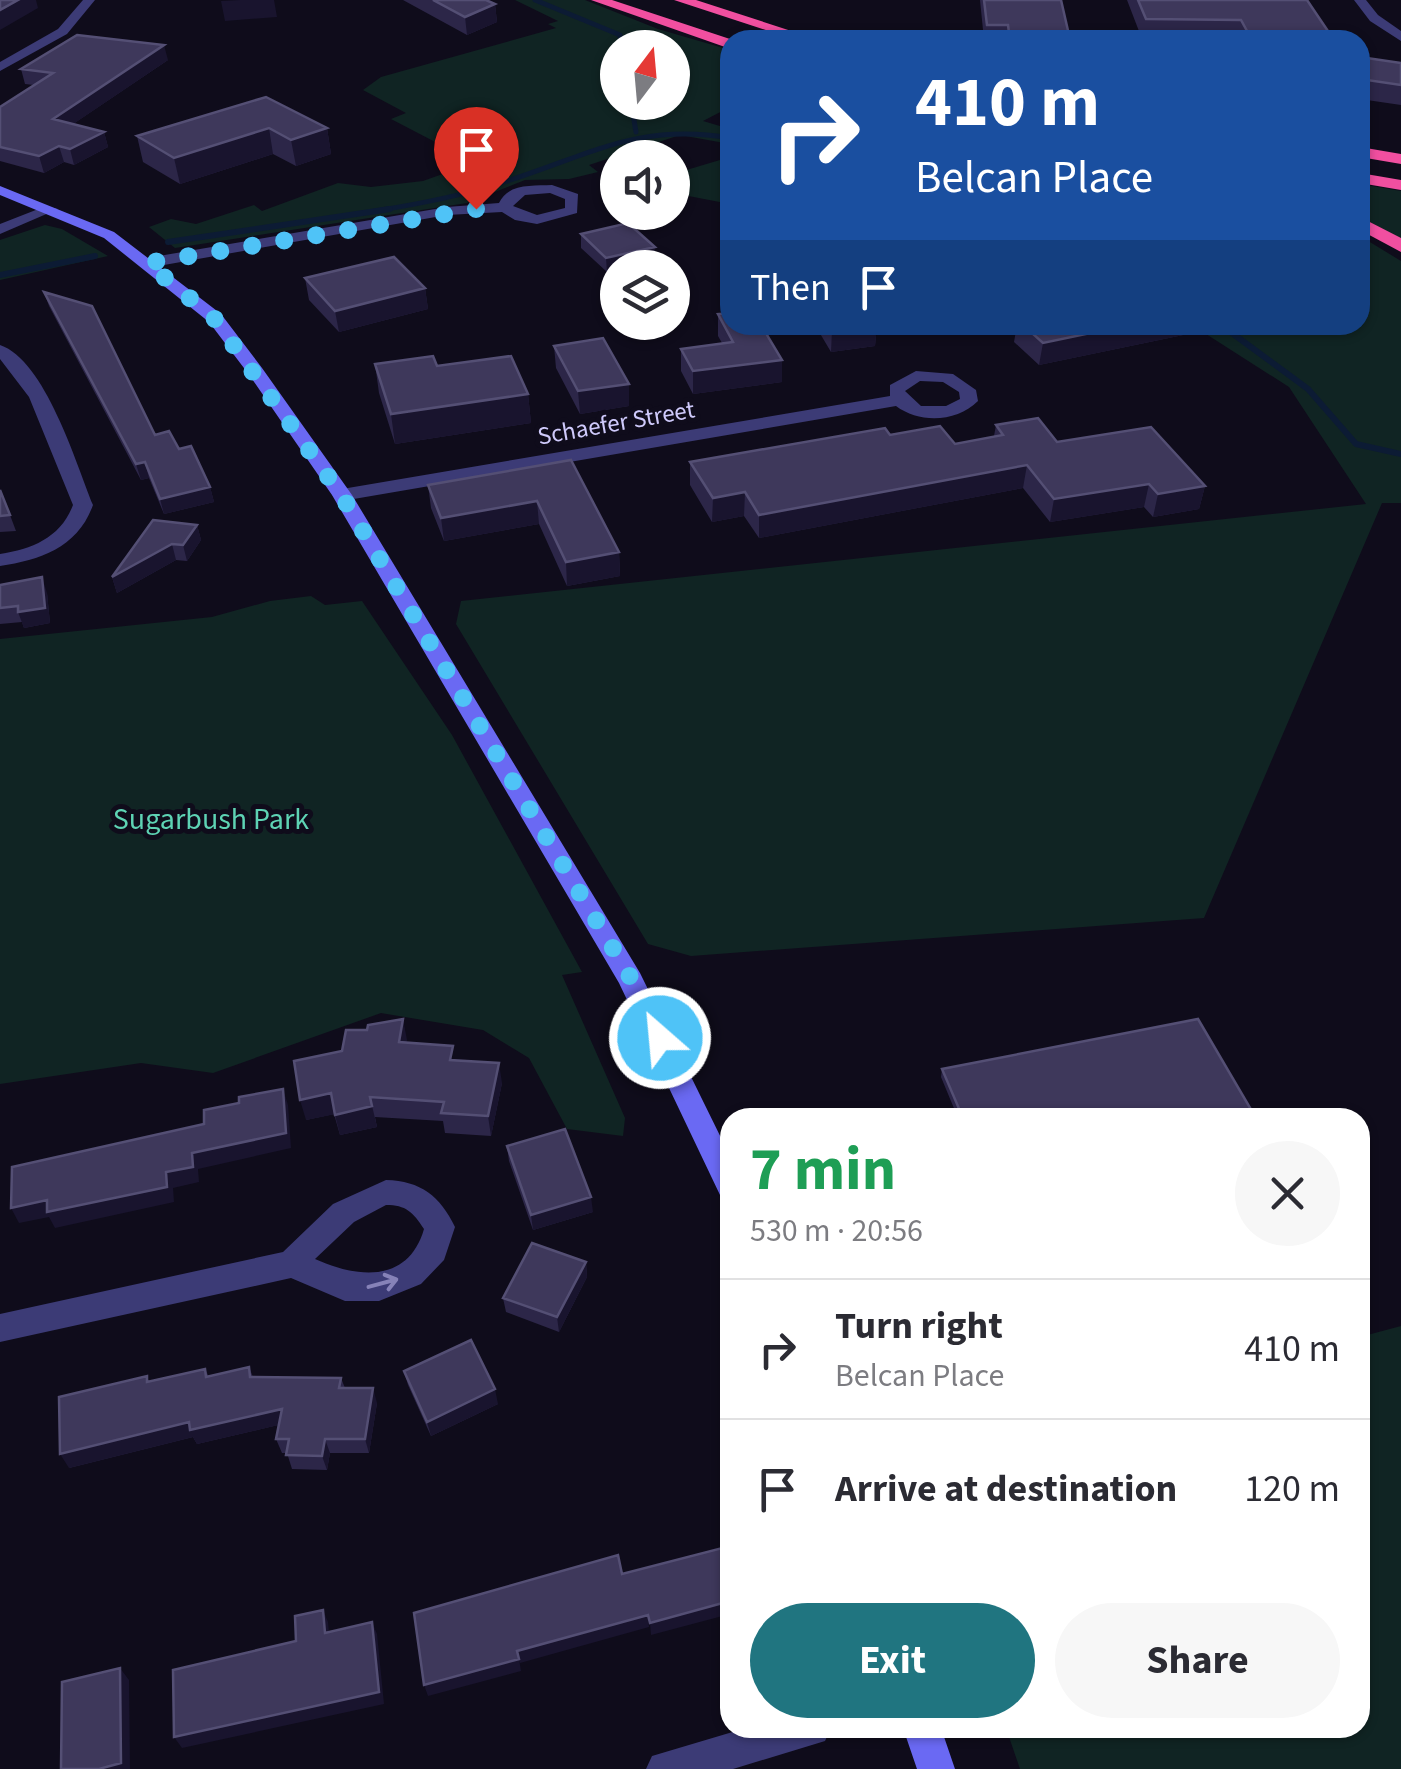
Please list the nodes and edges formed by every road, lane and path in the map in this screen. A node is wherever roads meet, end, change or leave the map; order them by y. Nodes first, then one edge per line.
1 (90, 0) edge
2 (598, 0) edge
3 (681, 0) edge
4 (1360, 0) edge
5 (779, 30) edge
6 (1401, 37) edge
7 (720, 41) edge
8 (0, 66) edge
9 (1370, 154) edge
10 (1401, 159) edge
11 (1370, 180) edge
12 (1401, 185) edge
13 (0, 190) edge
14 (505, 207) dead end
15 (51, 208) junction
16 (1370, 228) edge
17 (0, 229) edge
18 (1401, 246) edge
19 (147, 263) junction
20 (0, 350) edge
21 (899, 400) dead end
22 (342, 496) junction
23 (0, 560) edge
24 (720, 1165) edge
25 (292, 1264) dead end
26 (0, 1328) edge
27 (776, 1738) edge
28 (925, 1738) edge
29 (665, 1769) edge
30 (936, 1769) edge

1 - 8 street
2 - 7 highway
3 - 5 highway
4 - 6 street
9 - 10 highway
11 - 12 highway
13 - 15 main road
14 - 19 street
15 - 17 street
15 - 19 main road
16 - 18 highway
19 - 22 main road
20 - 23 street
21 - 22 street, Schaefer Street
22 - 24 main road
25 - 26 street
27 - 29 street
28 - 30 main road

